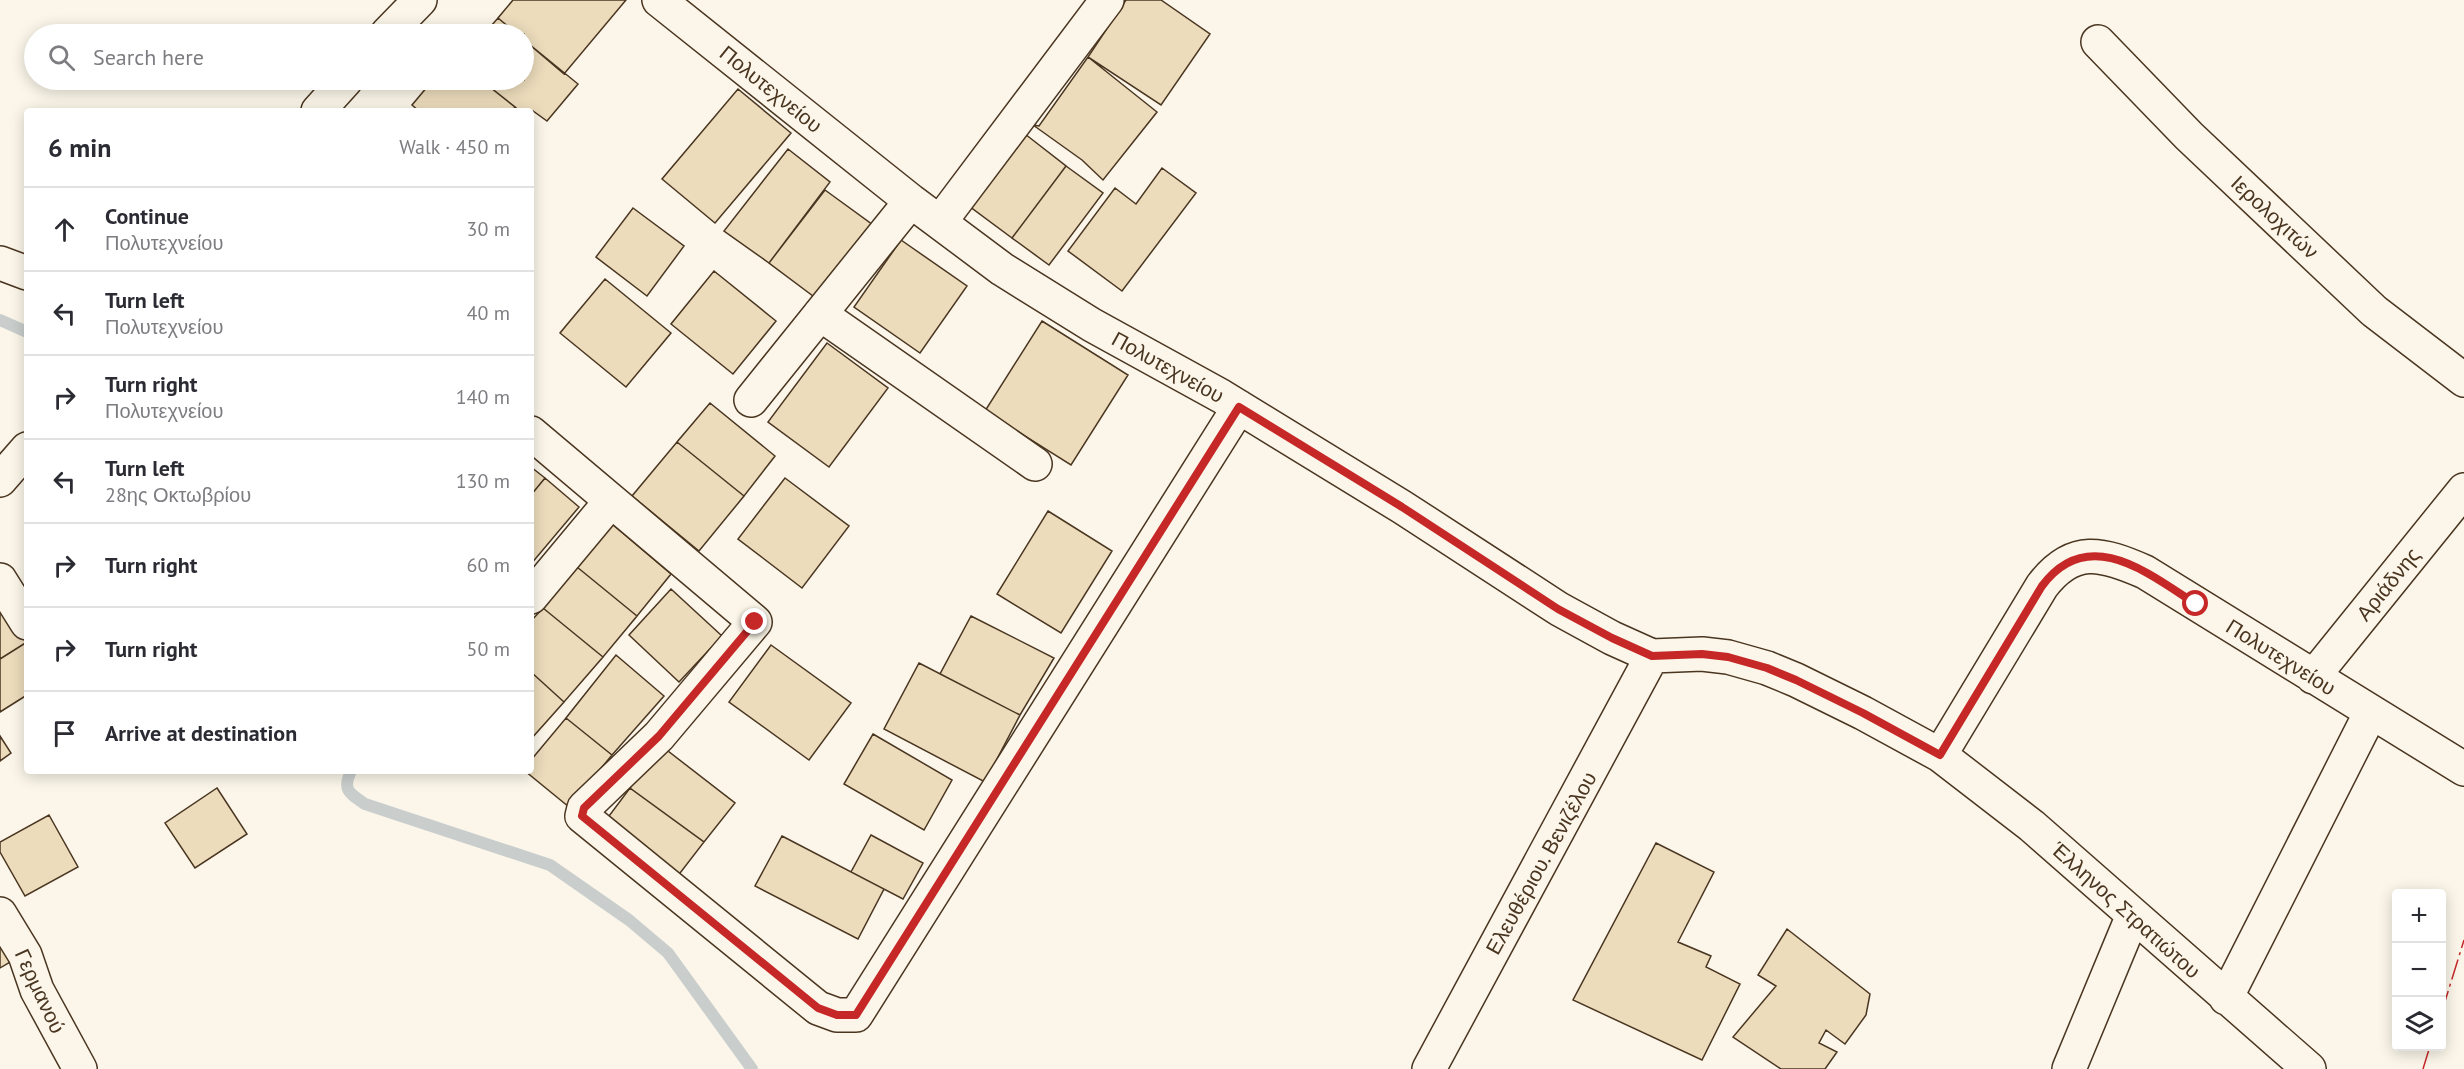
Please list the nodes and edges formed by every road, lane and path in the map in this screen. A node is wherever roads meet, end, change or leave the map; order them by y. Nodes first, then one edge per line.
1 (420, 0) edge
2 (659, 0) edge
3 (1107, 0) edge
4 (397, 24) edge
5 (2098, 42) dead end
6 (337, 90) edge
7 (321, 108) edge
8 (911, 201) junction
9 (940, 222) junction
10 (0, 263) edge
11 (24, 272) edge
12 (820, 314) junction
13 (2464, 380) edge
14 (751, 400) dead end
15 (1239, 407) junction
16 (534, 436) edge
17 (24, 452) edge
18 (1035, 464) dead end
19 (0, 480) edge
20 (2464, 490) edge
21 (611, 501) junction
22 (0, 580) edge
23 (534, 593) edge
24 (24, 618) edge
25 (1652, 656) junction
26 (2313, 677) junction
27 (2371, 712) junction
28 (1940, 755) junction
29 (2464, 770) edge
30 (0, 914) edge
31 (2133, 915) junction
32 (2226, 998) junction
33 (80, 1069) edge
34 (1429, 1069) edge
35 (2069, 1069) edge
36 (2309, 1069) edge

1 - 4 street
2 - 8 street, Πολυτεχνείου
3 - 9 street
5 - 13 street, Ιερολοχιτών
6 - 7 street
8 - 9 street, Πολυτεχνείου
8 - 12 street
9 - 15 street, Πολυτεχνείου
10 - 11 street
12 - 14 street
12 - 18 street
15 - 21 street
15 - 25 street, Πολυτεχνείου
16 - 21 street
17 - 19 street
20 - 26 street, Αριάδνης
21 - 23 street
22 - 24 street
25 - 28 street, Πολυτεχνείου
25 - 34 street, Ελευθέριου. Βενιζέλου
26 - 27 street, Πολυτεχνείου
26 - 28 street, Πολυτεχνείου
27 - 29 street, Πολυτεχνείου
27 - 32 street
28 - 31 street, Έλληνος Στρατιώτου
30 - 33 street, Γερμανού
31 - 32 street, Έλληνος Στρατιώτου
31 - 35 street
32 - 36 street, Έλληνος Στρατιώτου

